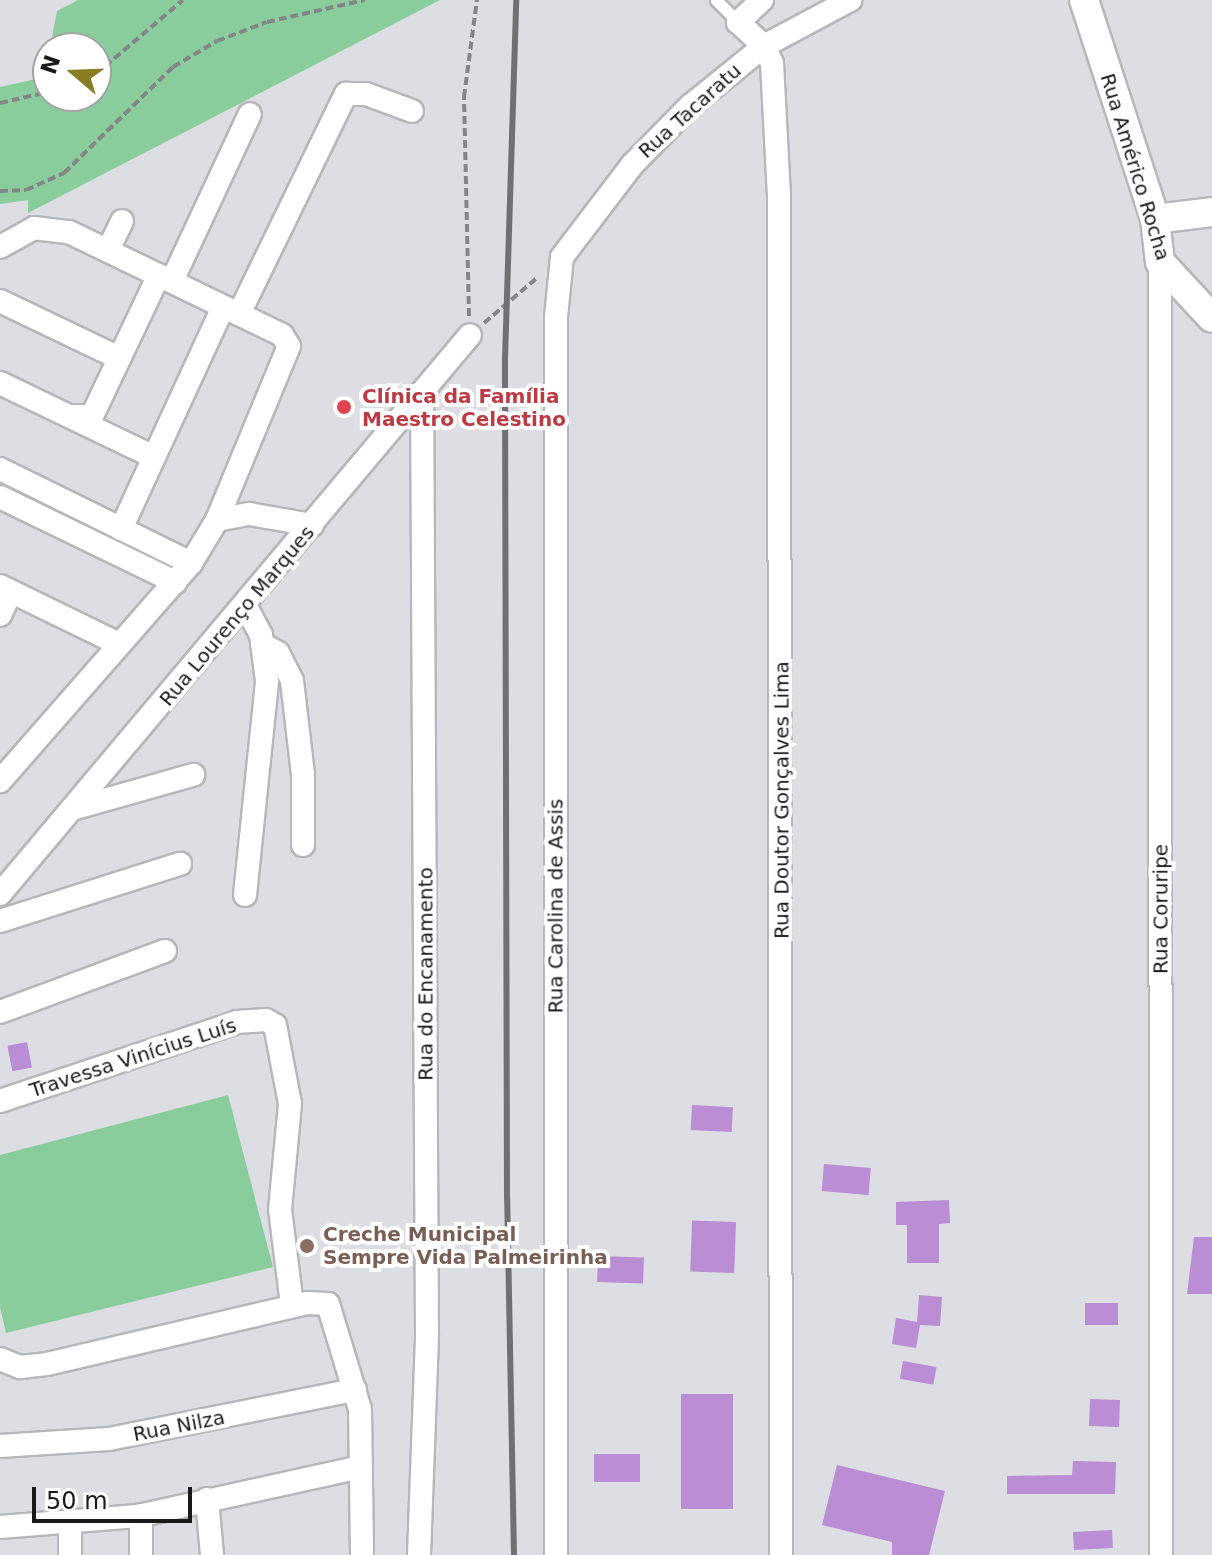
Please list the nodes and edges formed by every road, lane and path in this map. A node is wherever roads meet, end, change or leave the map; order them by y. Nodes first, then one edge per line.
1 (183, 0) edge
2 (365, 0) edge
3 (477, 0) edge
4 (716, 0) edge
5 (762, 0) edge
6 (850, 0) edge
7 (1084, 0) edge
8 (738, 22) junction
9 (764, 46) junction
10 (112, 60) edge
11 (32, 96) edge
12 (0, 103) edge
13 (412, 111) dead end
14 (250, 114) dead end
15 (0, 191) edge
16 (1212, 212) edge
17 (1155, 219) junction
18 (122, 221) dead end
19 (0, 247) edge
20 (108, 250) junction
21 (562, 257) junction
22 (1160, 262) junction
23 (165, 278) junction
24 (0, 301) edge
25 (231, 311) junction
26 (1212, 318) edge
27 (470, 335) junction
28 (119, 358) junction
29 (0, 383) edge
30 (422, 392) junction
31 (76, 416) junction
32 (154, 457) junction
33 (0, 469) edge
34 (0, 497) edge
35 (217, 520) junction
36 (312, 525) junction
37 (121, 529) junction
38 (191, 563) junction
39 (175, 582) junction
40 (6, 588) edge
41 (246, 607) junction
42 (0, 615) edge
43 (119, 644) junction
44 (262, 644) junction
45 (3, 773) edge
46 (193, 775) dead end
47 (76, 808) junction
48 (303, 845) dead end
49 (180, 864) dead end
50 (0, 894) edge
51 (245, 895) dead end
52 (0, 921) edge
53 (165, 951) dead end
54 (0, 1012) edge
55 (0, 1101) edge
56 (292, 1306) junction
57 (2, 1361) edge
58 (355, 1390) junction
59 (0, 1446) edge
60 (361, 1467) junction
61 (207, 1499) junction
62 (141, 1515) junction
63 (70, 1526) junction
64 (0, 1527) edge
65 (70, 1555) edge
66 (141, 1555) edge
67 (212, 1555) edge
68 (362, 1555) edge
69 (419, 1555) edge
70 (556, 1555) edge
71 (781, 1555) edge
72 (1161, 1555) edge

1 - 10 path
2 - 15 path
3 - 27 path
4 - 8 lane
5 - 8 street
6 - 9 street, Rua Tacaratu
7 - 17 street, Rua Américo Rocha
8 - 9 street
9 - 21 street, Rua Tacaratu
9 - 71 street, Rua Doutor Gonçalves Lima
11 - 12 path
13 - 25 street
14 - 23 street
16 - 17 street
17 - 22 street, Rua Américo Rocha
18 - 20 street
19 - 20 street
20 - 23 street
21 - 27 path
21 - 70 street, Rua Carolina de Assis
22 - 26 street, Rua Américo Rocha
22 - 72 street, Rua Coruripe
23 - 25 street
23 - 28 street
24 - 28 street
25 - 32 street
25 - 35 street
27 - 30 street, Rua Lourenço Marques
28 - 31 street
29 - 31 street
30 - 36 street, Rua Lourenço Marques
30 - 69 street, Rua do Encanamento
31 - 32 street
32 - 37 street
33 - 37 street
34 - 39 street
35 - 36 street
35 - 38 street
36 - 41 street, Rua Lourenço Marques
37 - 38 street
38 - 39 street
39 - 43 street
40 - 42 street
40 - 43 street
41 - 44 street
41 - 47 street, Rua Lourenço Marques
43 - 45 street
44 - 48 street
44 - 51 street
46 - 47 street
47 - 50 street, Rua Lourenço Marques
49 - 52 street
53 - 54 street
55 - 56 street, Travessa Vinícius Luís
56 - 57 street
56 - 58 street
58 - 59 street, Rua Nilza
58 - 60 street
60 - 61 street
60 - 68 street
61 - 62 street
61 - 67 street
62 - 63 street
62 - 66 street
63 - 64 street
63 - 65 street

